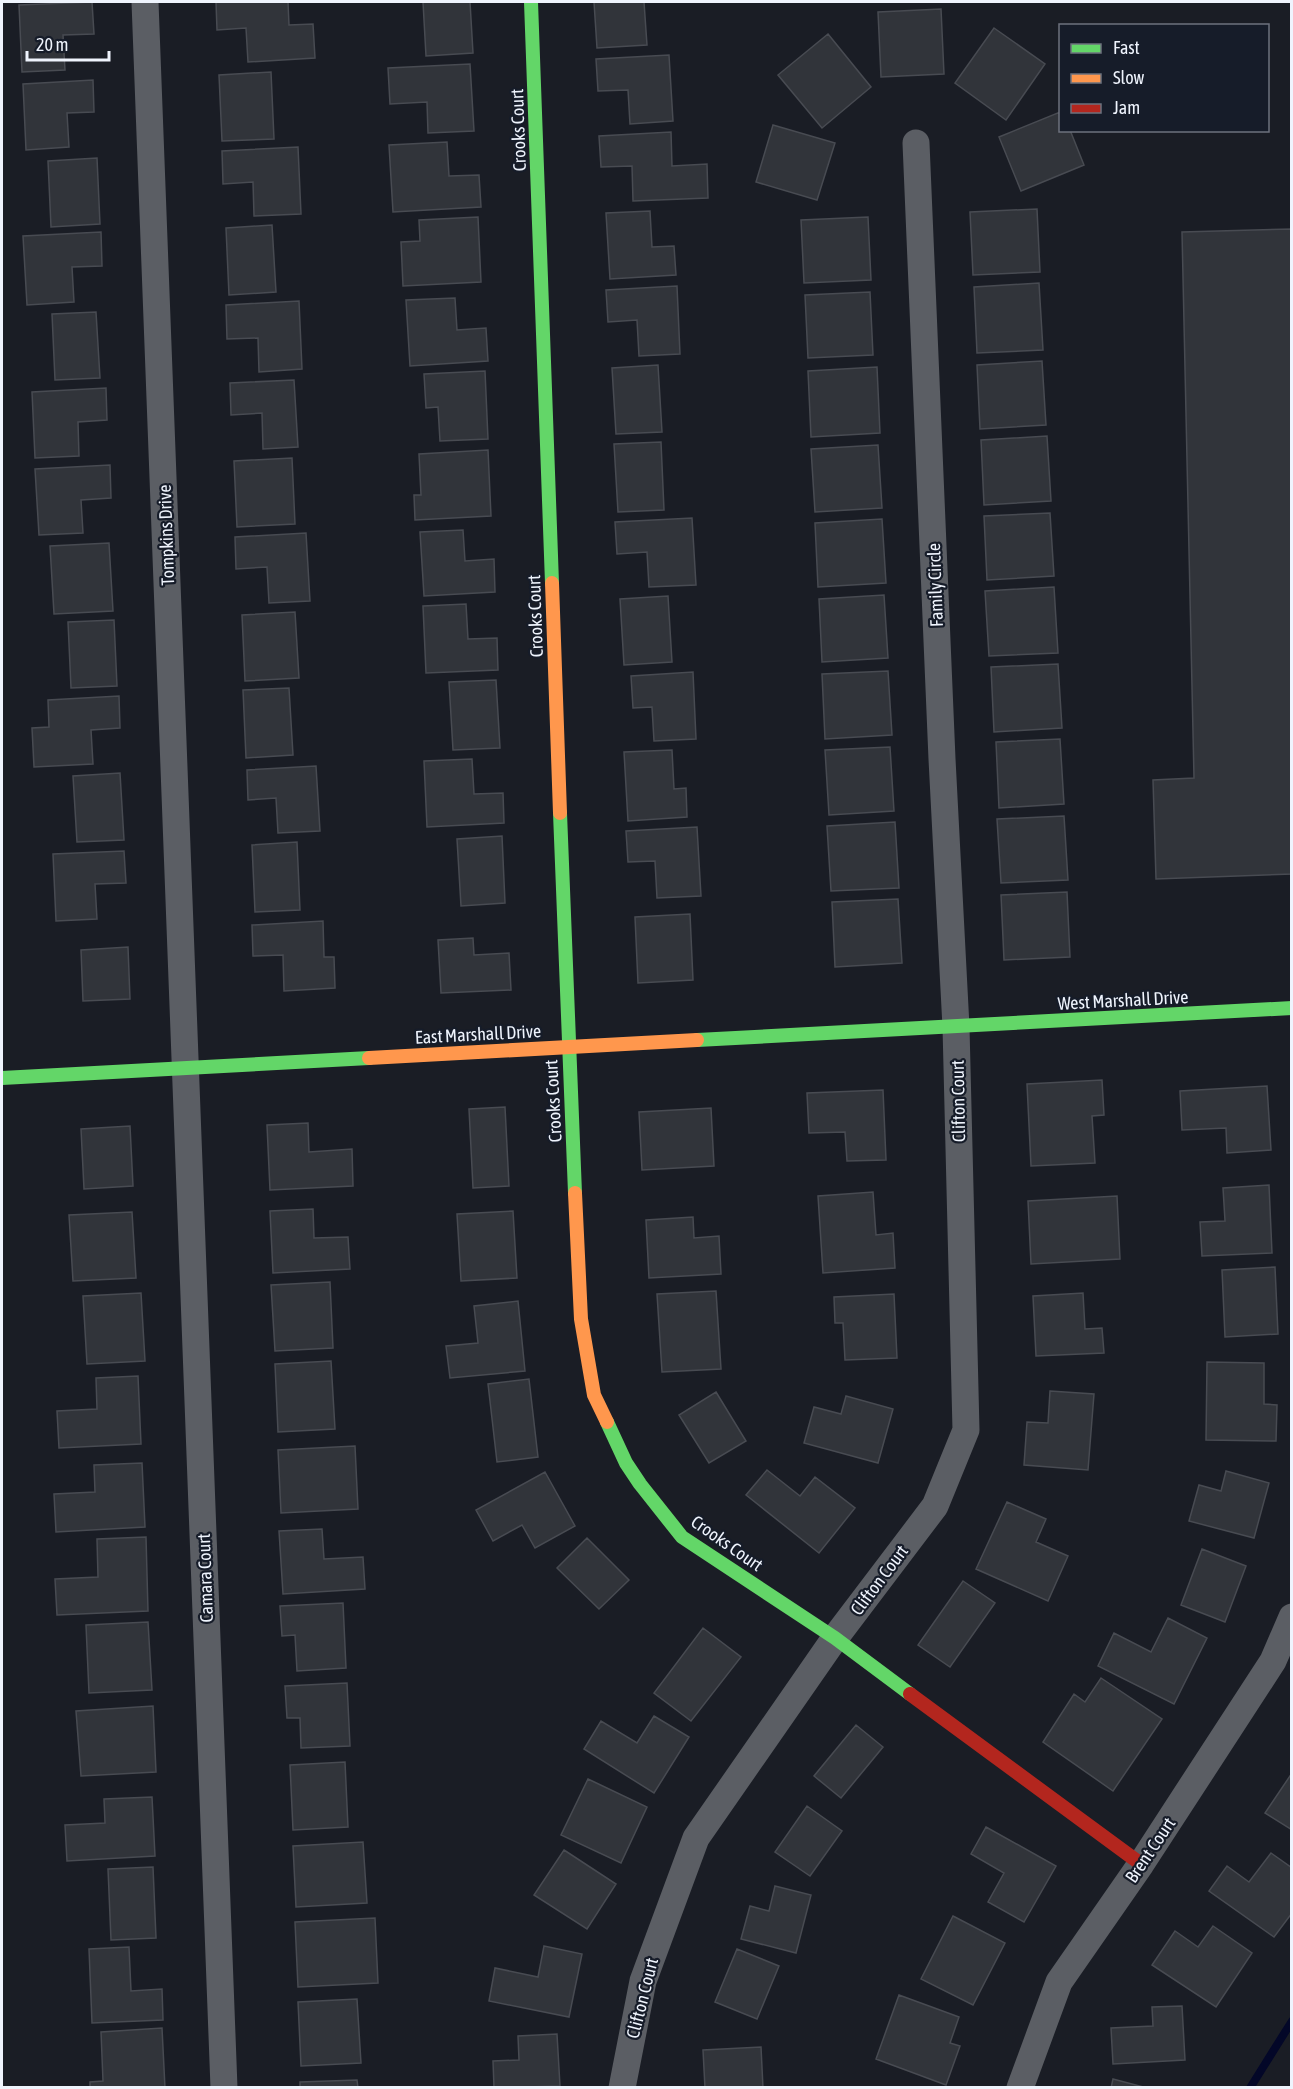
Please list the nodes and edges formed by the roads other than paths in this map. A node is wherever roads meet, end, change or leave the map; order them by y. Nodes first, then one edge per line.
1 (146, 2) edge
2 (531, 2) edge
3 (916, 143) dead end
4 (1292, 1008) edge
5 (957, 1027) junction
6 (568, 1048) junction
7 (186, 1068) junction
8 (2, 1078) edge
9 (1292, 1617) edge
10 (835, 1638) junction
11 (1141, 1864) junction
12 (224, 2088) edge
13 (622, 2088) edge
14 (1020, 2088) edge

1 - 7 street, Tompkins Drive
2 - 6 street, Crooks Court
3 - 5 street, Family Circle
4 - 5 street, West Marshall Drive
5 - 6 street, East Marshall Drive
5 - 10 street, Clifton Court
6 - 7 street, East Marshall Drive
6 - 10 street, Crooks Court
7 - 8 street, East Marshall Drive
7 - 12 street, Camara Court
9 - 11 street, Brent Court
10 - 11 street, Crooks Court
10 - 13 street, Clifton Court
11 - 14 street, Brent Court

